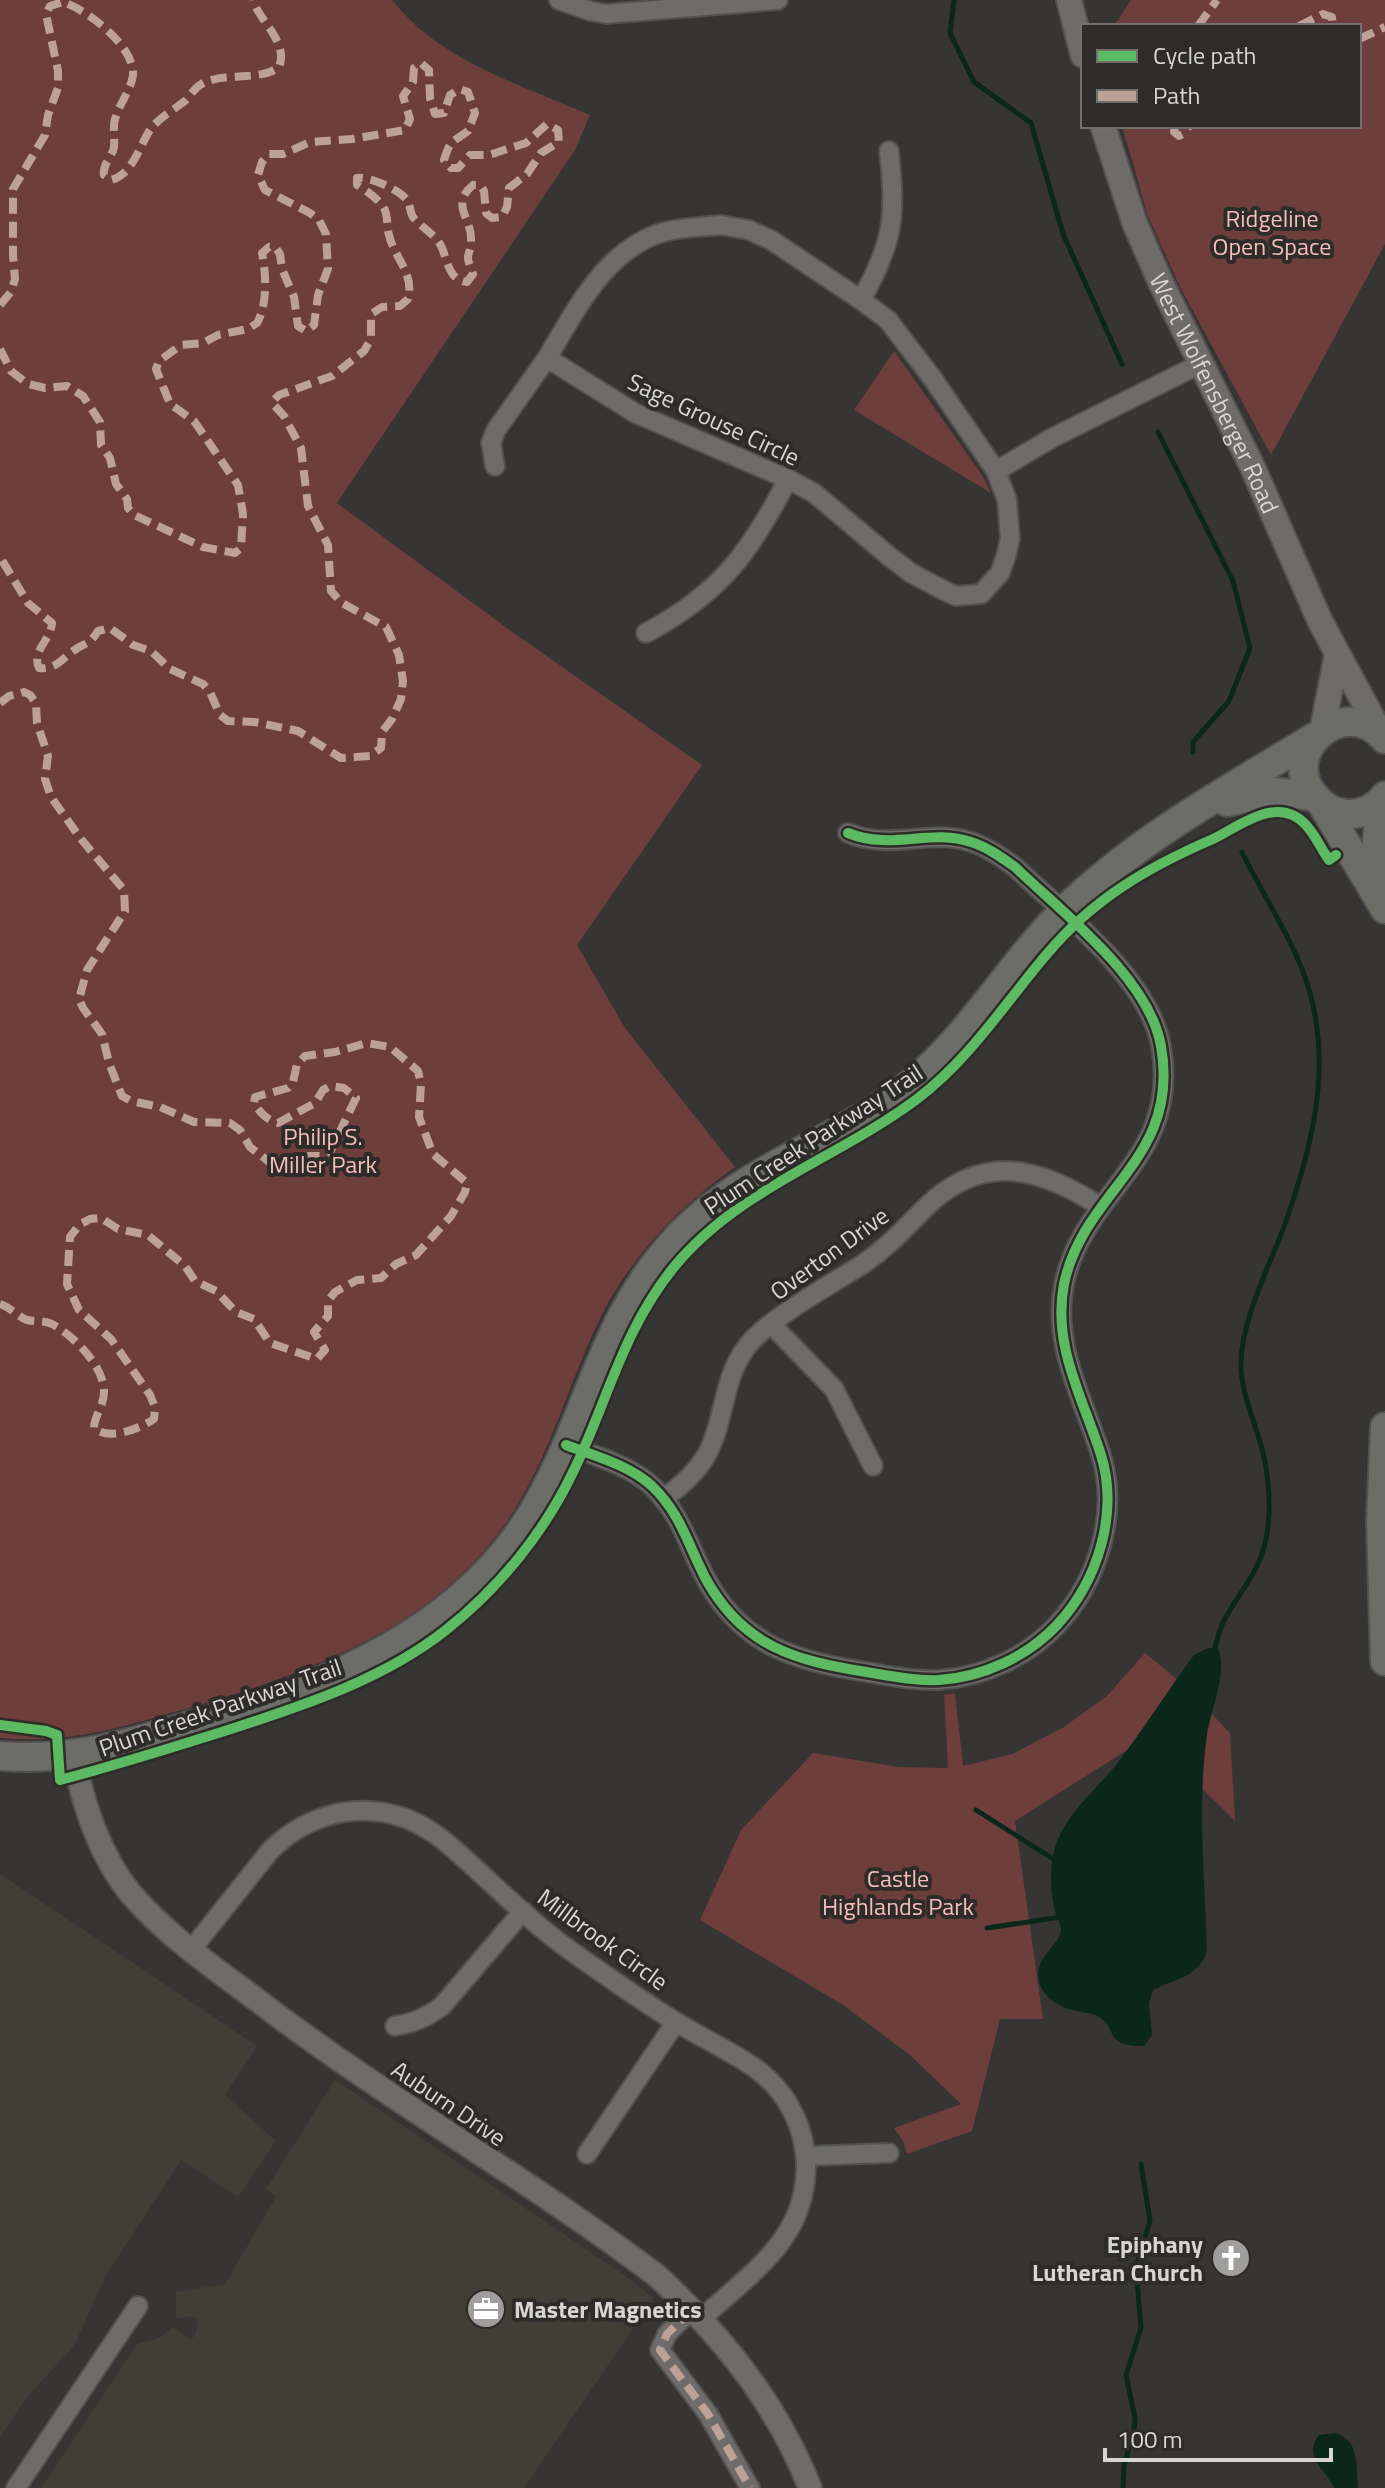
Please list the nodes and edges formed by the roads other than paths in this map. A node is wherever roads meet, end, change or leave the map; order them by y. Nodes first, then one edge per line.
1 (559, 0) edge
2 (778, 0) edge
3 (1069, 0) edge
4 (628, 6) edge
5 (1081, 47) edge
6 (1104, 128) edge
7 (889, 151) dead end
8 (861, 300) junction
9 (547, 358) junction
10 (1200, 364) junction
11 (495, 466) dead end
12 (996, 471) junction
13 (788, 479) junction
14 (646, 633) dead end
15 (1337, 655) junction
16 (1319, 734) junction
17 (1383, 736) edge
18 (1383, 799) edge
19 (1318, 801) junction
20 (1195, 810) junction
21 (848, 833) dead end
22 (1385, 886) edge
23 (1385, 909) edge
24 (1063, 912) junction
25 (1101, 1207) junction
26 (771, 1324) junction
27 (1385, 1427) edge
28 (566, 1445) junction
29 (873, 1466) dead end
30 (663, 1499) junction
31 (1385, 1661) edge
32 (74, 1755) junction
33 (0, 1756) edge
34 (523, 1911) junction
35 (191, 1950) junction
36 (676, 2022) junction
37 (395, 2026) dead end
38 (889, 2153) dead end
39 (587, 2154) dead end
40 (807, 2156) junction
41 (138, 2306) dead end
42 (696, 2314) junction
43 (16, 2488) edge
44 (750, 2488) edge
45 (810, 2488) edge

1 - 4 street
2 - 4 street
3 - 5 main road
6 - 10 main road, West Wolfensberger Road
7 - 8 street
8 - 9 street, Sage Grouse Circle
8 - 12 street, Sage Grouse Circle
9 - 11 street
9 - 13 street, Sage Grouse Circle
10 - 12 street
10 - 15 main road, West Wolfensberger Road
12 - 13 street, Sage Grouse Circle
13 - 14 street
15 - 16 main road
15 - 17 main road, West Wolfensberger Road
16 - 17 main road
16 - 19 main road
16 - 20 main road
18 - 19 main road
18 - 22 main road
19 - 20 main road
19 - 23 main road
20 - 24 main road
21 - 24 street
24 - 25 street
24 - 28 main road
25 - 26 street, Overton Drive
25 - 30 street
26 - 29 street
26 - 30 street, Overton Drive
27 - 31 main road
28 - 30 street
28 - 32 main road
32 - 33 main road
32 - 35 street, Auburn Drive
34 - 35 street, Millbrook Circle
34 - 36 street, Millbrook Circle
34 - 37 street
35 - 42 street, Auburn Drive
36 - 39 street
36 - 40 street, Millbrook Circle
38 - 40 street
40 - 42 street, Millbrook Circle
41 - 43 street
42 - 44 street, Millbrook Circle
42 - 45 street, Auburn Drive

